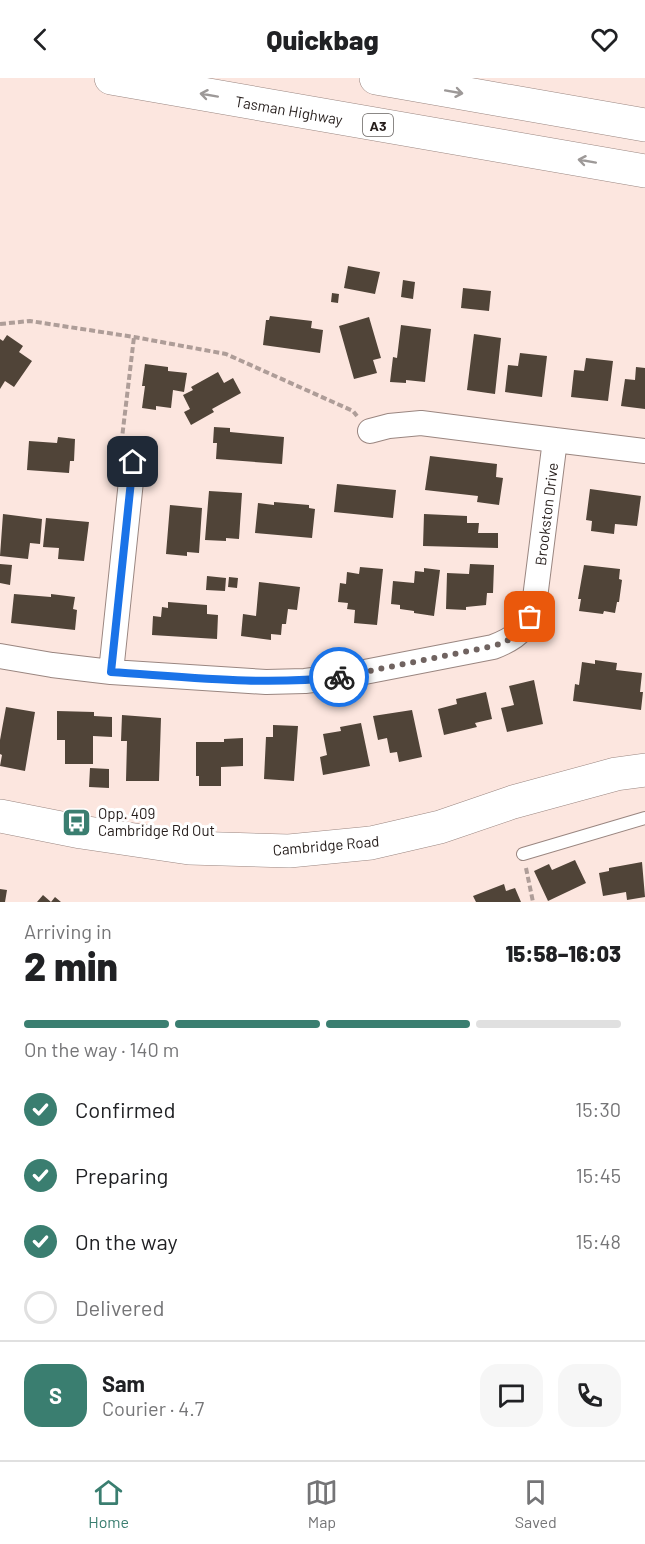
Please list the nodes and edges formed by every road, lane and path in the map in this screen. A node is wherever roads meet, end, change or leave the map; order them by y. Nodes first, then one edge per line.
1 (111, 78) edge
2 (376, 78) edge
3 (645, 125) edge
4 (645, 171) edge
5 (0, 324) edge
6 (134, 337) junction
7 (370, 431) joint
8 (555, 440) junction
9 (645, 451) edge
10 (133, 462) joint
11 (0, 656) edge
12 (111, 672) junction
13 (645, 770) edge
14 (0, 816) edge
15 (645, 818) edge
16 (523, 854) dead end

4 -> 1 main road, Tasman Highway / A3
2 -> 3 main road
5 - 6 path
6 - 7 path
6 - 10 path
7 - 8 street
8 - 9 street
8 - 12 street, Brookston Drive
10 - 12 street
11 - 12 street, Brookston Drive
13 - 14 main road, Cambridge Road
15 - 16 lane

